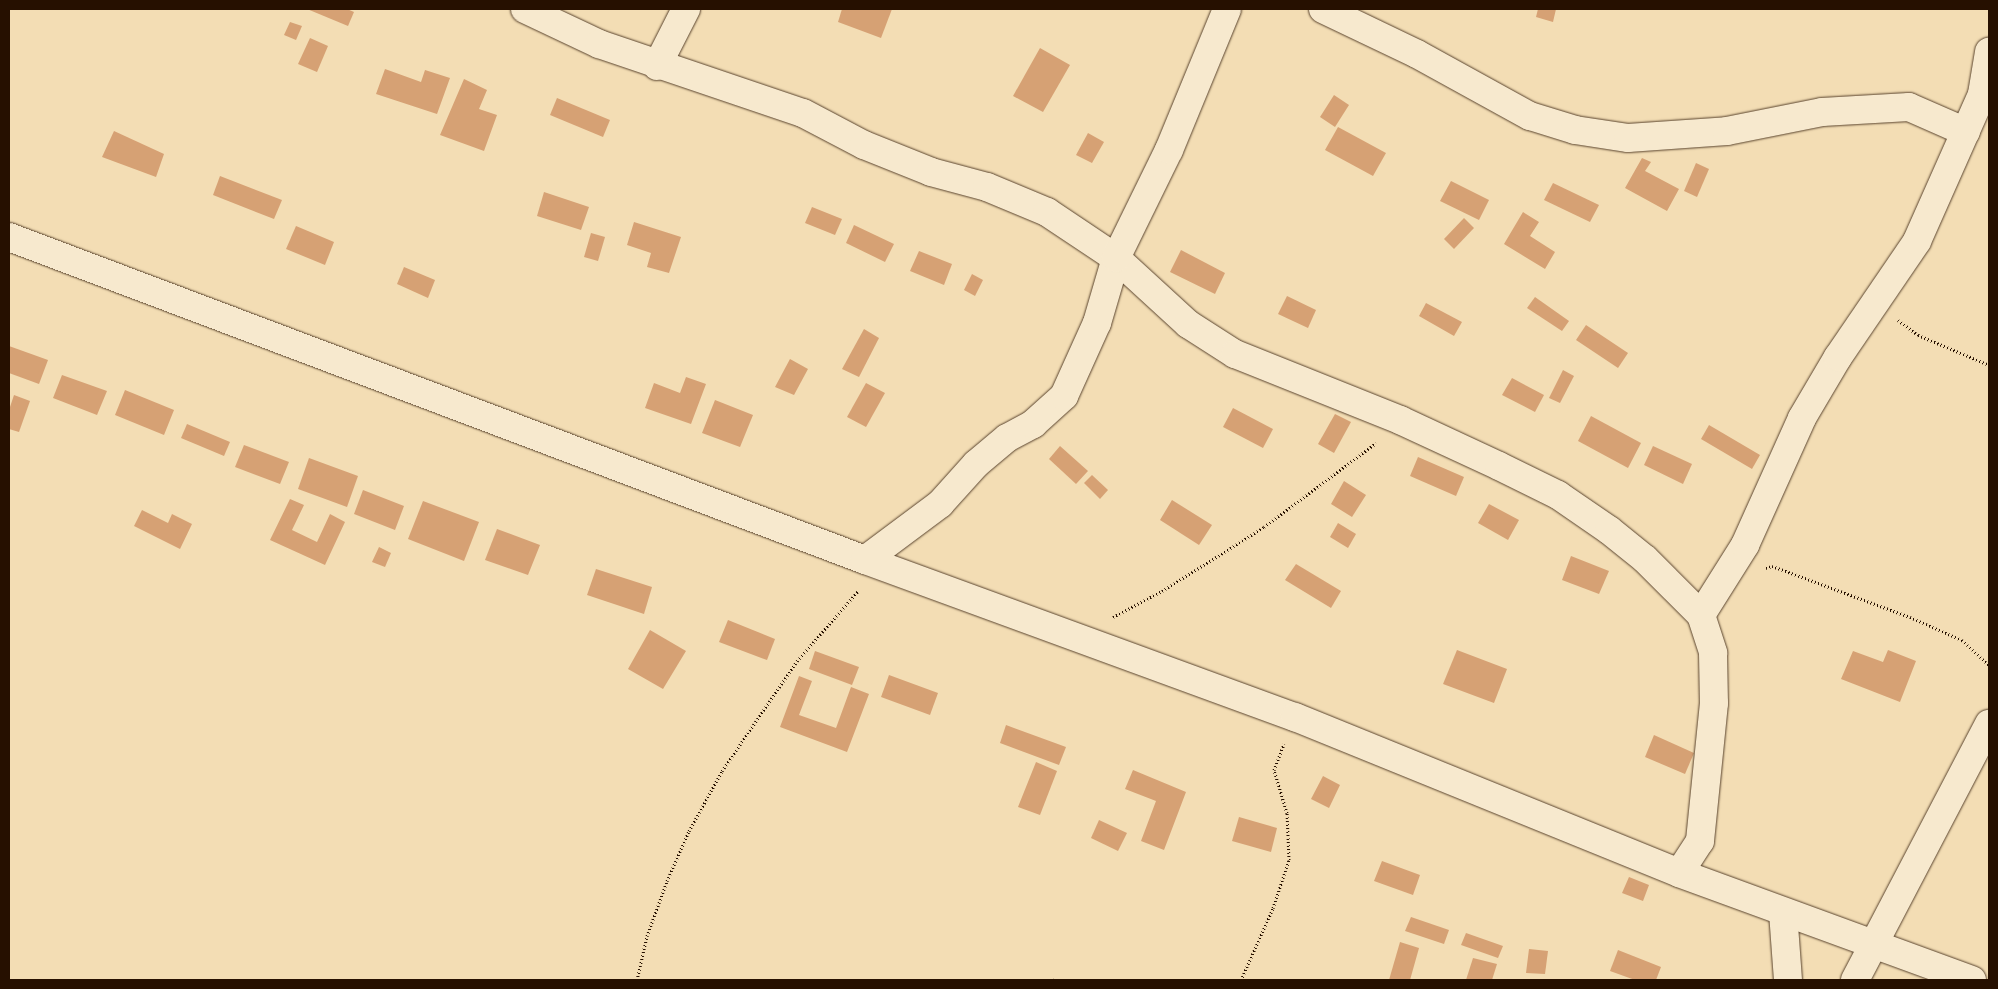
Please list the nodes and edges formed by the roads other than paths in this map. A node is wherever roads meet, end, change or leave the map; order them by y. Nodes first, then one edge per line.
1 (525, 9) edge
2 (686, 9) edge
3 (1227, 9) edge
4 (1323, 9) edge
5 (1989, 52) edge
6 (657, 66) junction
7 (1966, 132) junction
8 (9, 237) edge
9 (1116, 258) junction
10 (865, 560) junction
11 (1701, 614) junction
12 (1989, 724) edge
13 (1679, 874) junction
14 (1783, 912) junction
15 (1876, 944) junction
16 (1788, 980) edge
17 (1855, 980) edge
18 (1972, 980) edge

1 - 6 street
2 - 6 street
3 - 9 street
4 - 7 street
5 - 7 street
6 - 9 street
7 - 11 street
8 - 10 street
9 - 10 street
9 - 11 street
10 - 13 street
11 - 13 street
12 - 15 street
13 - 14 street
14 - 15 street
14 - 16 street
15 - 17 street
15 - 18 street

